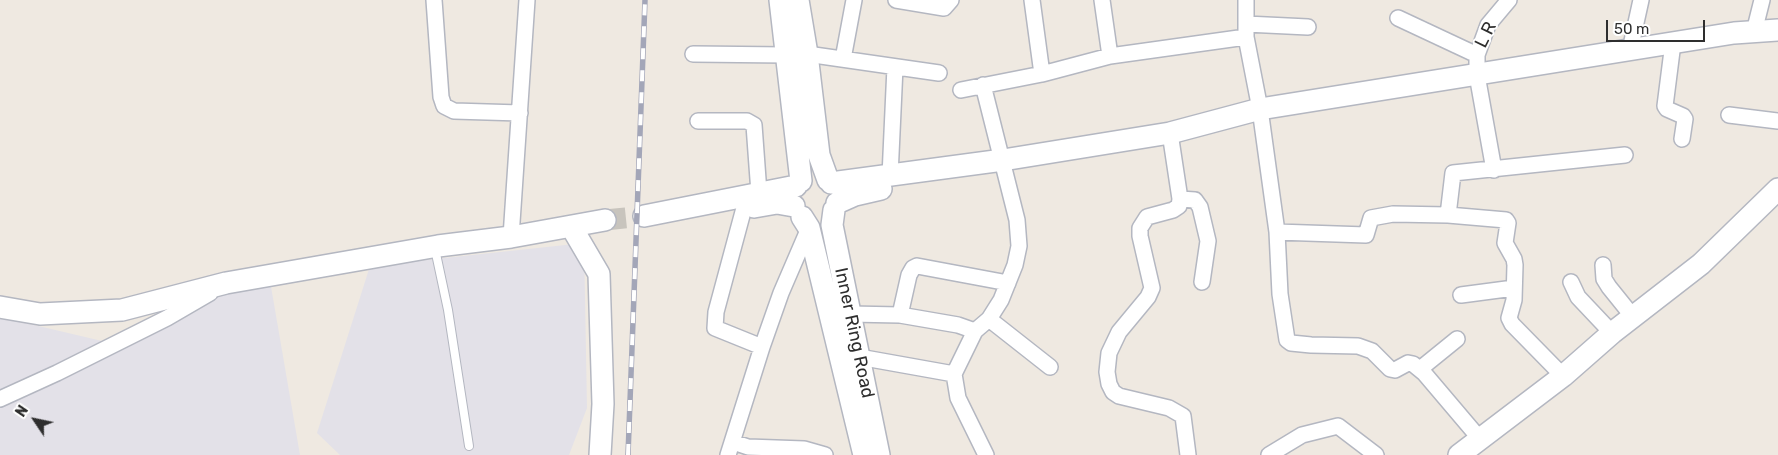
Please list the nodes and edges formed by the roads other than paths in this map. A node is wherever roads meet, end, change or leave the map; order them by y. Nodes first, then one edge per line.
1 (434, 0) edge
2 (528, 0) edge
3 (780, 0) edge
4 (798, 0) edge
5 (854, 0) edge
6 (896, 0) edge
7 (951, 0) edge
8 (1032, 0) edge
9 (1102, 0) edge
10 (1246, 0) edge
11 (1509, 0) edge
12 (1641, 0) edge
13 (1762, 0) edge
14 (1398, 18) dead end
15 (1308, 27) dead end
16 (1778, 30) edge
17 (1246, 31) junction
18 (1754, 32) junction
19 (1673, 43) junction
20 (1630, 50) junction
21 (693, 54) dead end
22 (808, 54) junction
23 (786, 55) junction
24 (1110, 56) junction
25 (843, 59) junction
26 (1477, 65) junction
27 (895, 67) junction
28 (939, 73) dead end
29 (1042, 74) junction
30 (983, 85) junction
31 (961, 90) dead end
32 (1260, 109) junction
33 (520, 113) junction
34 (1730, 115) dead end
35 (698, 121) dead end
36 (1778, 121) edge
37 (1170, 133) junction
38 (1682, 139) dead end
39 (1625, 154) dead end
40 (996, 161) junction
41 (1494, 170) junction
42 (890, 176) junction
43 (829, 181) junction
44 (1778, 189) edge
45 (759, 193) junction
46 (1180, 199) junction
47 (800, 204) junction
48 (836, 207) junction
49 (744, 208) junction
50 (1448, 214) junction
51 (1277, 232) junction
52 (575, 233) junction
53 (511, 237) junction
54 (436, 247) junction
55 (1603, 265) dead end
56 (1202, 282) dead end
57 (1571, 282) dead end
58 (226, 283) junction
59 (1008, 283) junction
60 (1514, 288) junction
61 (1461, 295) dead end
62 (0, 307) edge
63 (850, 314) junction
64 (900, 316) junction
65 (1634, 318) junction
66 (988, 319) junction
67 (975, 331) junction
68 (1612, 333) junction
69 (1457, 339) dead end
70 (762, 347) junction
71 (859, 357) junction
72 (1050, 367) dead end
73 (1420, 369) junction
74 (954, 374) junction
75 (1563, 376) junction
76 (0, 399) edge
77 (1480, 439) junction
78 (468, 446) dead end
79 (731, 448) edge
80 (600, 455) edge
81 (825, 455) edge
82 (864, 455) edge
83 (879, 455) edge
84 (986, 455) edge
85 (1188, 455) edge
86 (1269, 455) edge
87 (1376, 455) edge
88 (1459, 455) edge

1 - 33 street
2 - 33 street
3 - 23 street, Inner Ring Road
4 - 22 street
5 - 25 street
6 - 7 street
8 - 29 street
9 - 24 street
10 - 17 street
11 - 26 street, L R
12 - 20 street
13 - 18 street
14 - 26 street
15 - 17 street
16 - 18 street
17 - 24 street
17 - 32 street
18 - 19 street
19 - 20 street
19 - 38 street
20 - 26 street
21 - 23 street
22 - 25 street
22 - 43 street
23 - 47 street, Inner Ring Road
24 - 29 street
25 - 27 street
26 - 32 street
26 - 41 street
27 - 28 street
27 - 42 street
29 - 30 street
30 - 31 street
30 - 40 street
32 - 37 street
32 - 51 street
33 - 53 street
34 - 36 street
35 - 45 street
37 - 40 street
37 - 46 street
39 - 41 street
40 - 42 street
40 - 48 street
40 - 59 street
41 - 50 street
42 - 43 street
43 - 47 street
43 - 48 street
44 - 65 street
45 - 47 street
45 - 49 street
46 - 56 street
46 - 85 street
47 - 48 street
47 - 49 street
47 - 70 street
47 - 82 street, Inner Ring Road
48 - 63 street, Inner Ring Road
49 - 70 street
50 - 51 street
50 - 60 street
51 - 73 street
52 - 53 street
52 - 54 street
52 - 80 street
53 - 54 street
54 - 58 street
54 - 78 lane
55 - 65 street
57 - 68 street
58 - 62 street
58 - 76 street
59 - 64 street
59 - 66 street
60 - 61 street
60 - 75 street
63 - 64 street
63 - 71 street, Inner Ring Road
64 - 67 street
65 - 68 street
66 - 67 street
66 - 72 street
67 - 74 street
68 - 75 street
69 - 73 street
70 - 79 street
71 - 74 street
71 - 83 street, Inner Ring Road
73 - 77 street
74 - 84 street
75 - 77 street
77 - 88 street
79 - 81 street
86 - 87 street

